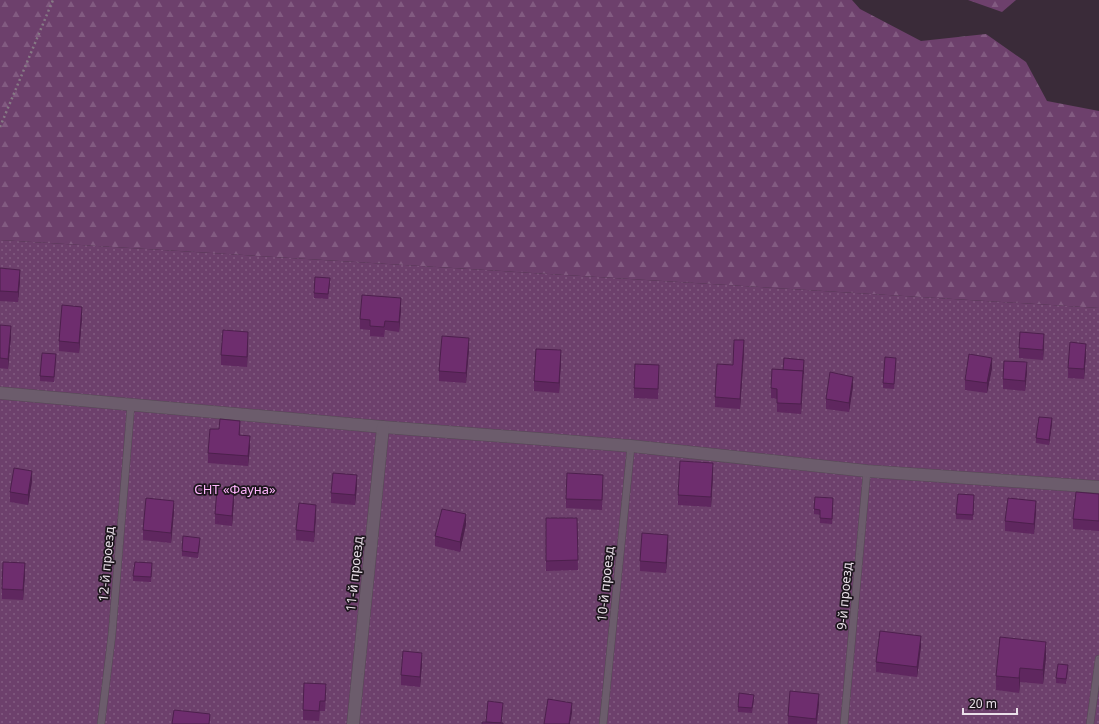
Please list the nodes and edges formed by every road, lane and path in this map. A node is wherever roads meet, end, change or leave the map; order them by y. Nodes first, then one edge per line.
1 (53, 0) edge
2 (0, 128) edge
3 (0, 393) edge
4 (132, 405) junction
5 (383, 427) junction
6 (631, 446) junction
7 (867, 471) junction
8 (1099, 487) edge
9 (1099, 659) edge
10 (101, 724) edge
11 (353, 724) edge
12 (603, 724) edge
13 (844, 724) edge
14 (1090, 724) edge

1 - 2 path
3 - 4 street
4 - 5 street
4 - 10 lane, 12-й проезд
5 - 6 street
5 - 11 street, 11-й проезд
6 - 7 street
6 - 12 lane, 10-й проезд
7 - 8 street
7 - 13 lane, 9-й проезд
9 - 14 lane

